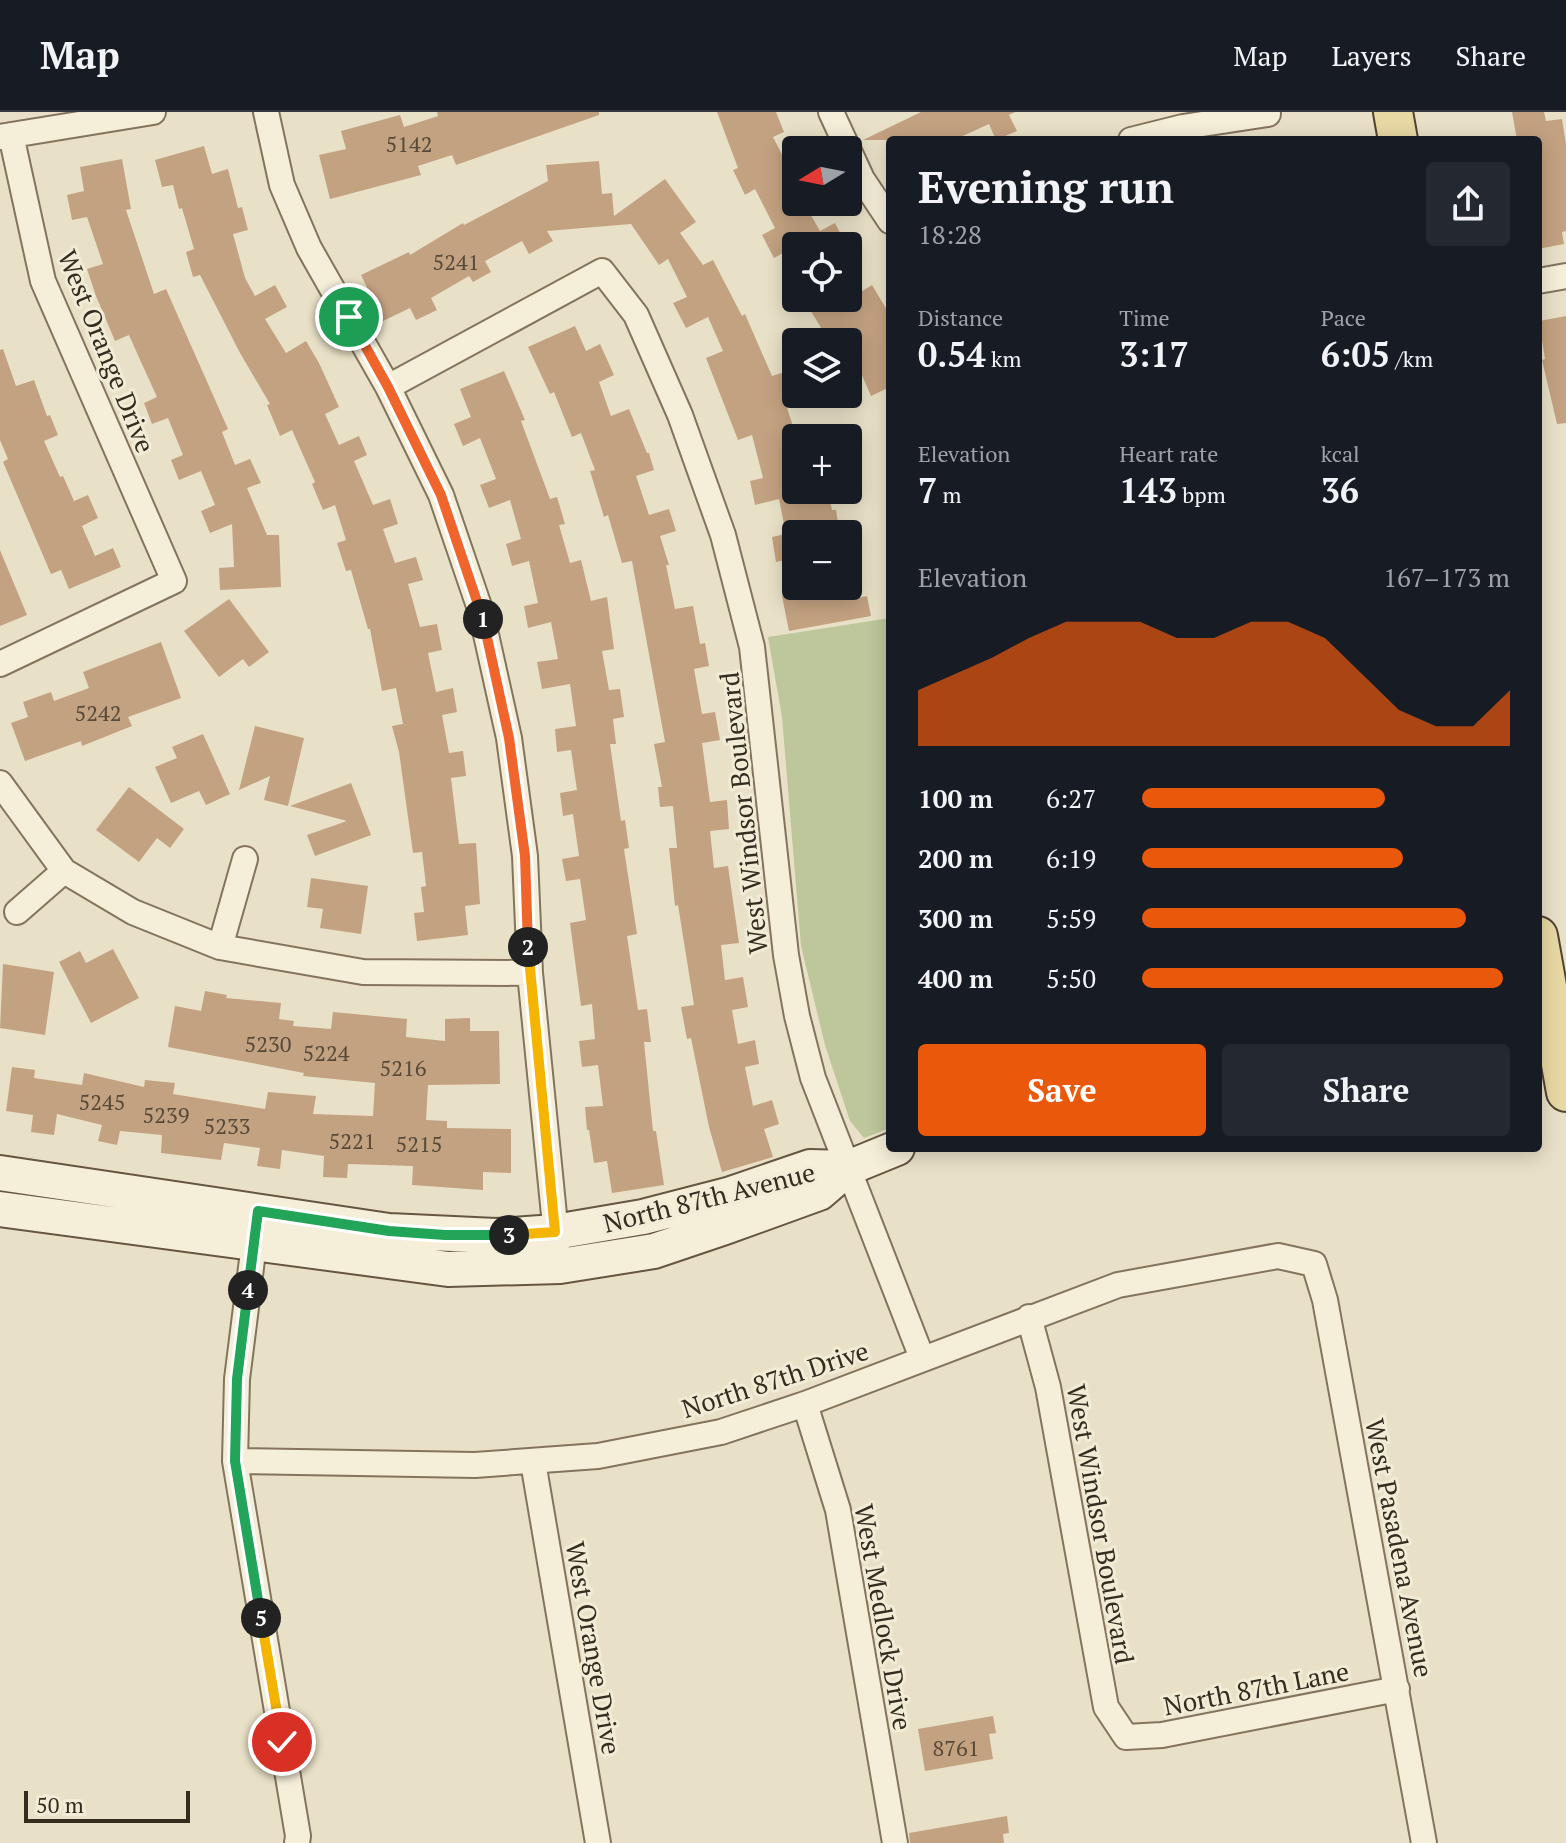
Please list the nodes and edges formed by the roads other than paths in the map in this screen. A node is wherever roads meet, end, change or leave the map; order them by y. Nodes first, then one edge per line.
1 (153, 112) edge
2 (266, 112) edge
3 (831, 112) edge
4 (1393, 112) edge
5 (1268, 114) dead end
6 (6, 136) edge
7 (1147, 136) edge
8 (1397, 136) edge
9 (886, 215) edge
10 (1566, 276) edge
11 (1542, 280) edge
12 (388, 387) junction
13 (0, 664) edge
14 (0, 783) edge
15 (245, 859) dead end
16 (64, 871) junction
17 (17, 912) dead end
18 (220, 947) junction
19 (1542, 951) edge
20 (530, 973) junction
21 (1550, 982) edge
22 (1566, 1092) edge
23 (887, 1152) edge
24 (848, 1168) junction
25 (0, 1173) edge
26 (0, 1209) edge
27 (256, 1227) junction
28 (555, 1232) junction
29 (1314, 1264) joint
30 (560, 1266) junction
31 (1029, 1317) junction
32 (922, 1358) junction
33 (805, 1404) junction
34 (235, 1461) junction
35 (533, 1462) junction
36 (1397, 1689) junction
37 (1126, 1737) joint
38 (297, 1843) edge
39 (598, 1843) edge
40 (895, 1843) edge
41 (1424, 1843) edge

1 - 6 street
2 - 12 street
3 - 9 street
4 - 8 main road
5 - 7 street
6 - 13 street, West Orange Drive
10 - 11 street
12 - 20 street
12 - 24 street, West Windsor Boulevard
14 - 16 street
15 - 18 street
16 - 17 street
16 - 18 street
18 - 20 street
19 - 21 main road
20 - 28 street
21 - 22 main road
23 - 24 street, North 87th Avenue
24 - 28 street, North 87th Avenue
24 - 30 street, North 87th Avenue
24 - 32 street, West Windsor Boulevard
25 - 27 street, North 87th Avenue
26 - 27 street, North 87th Avenue
27 - 28 street, North 87th Avenue
27 - 30 street, North 87th Avenue
27 - 34 street
28 - 30 street
29 - 31 street, North 87th Drive
29 - 36 street, West Pasadena Avenue
31 - 32 street, North 87th Drive
31 - 37 street, West Windsor Boulevard
32 - 33 street, North 87th Drive
33 - 35 street, North 87th Drive
33 - 40 street, West Medlock Drive
34 - 35 street, North 87th Drive
34 - 38 street
35 - 39 street, West Orange Drive
36 - 37 street, North 87th Lane
36 - 41 street, West Pasadena Avenue

